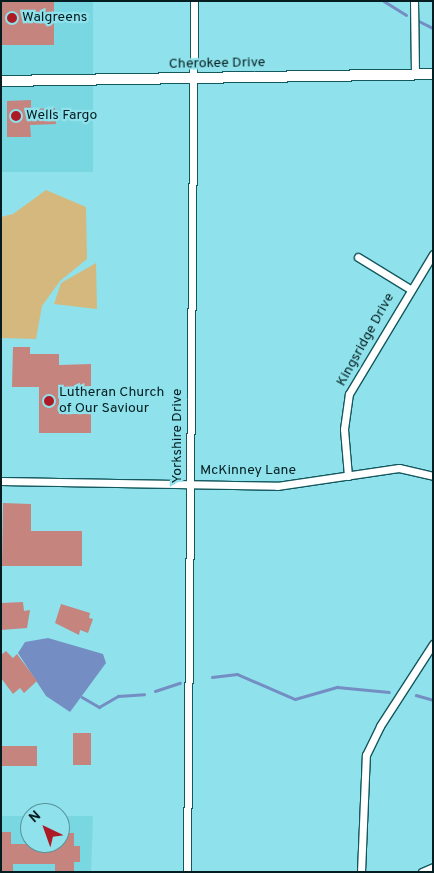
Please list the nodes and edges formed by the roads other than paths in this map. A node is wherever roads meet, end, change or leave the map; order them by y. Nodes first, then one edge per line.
1 (194, 1) edge
2 (414, 1) edge
3 (415, 74) junction
4 (433, 74) edge
5 (193, 78) junction
6 (1, 81) edge
7 (433, 254) edge
8 (358, 257) dead end
9 (410, 289) junction
10 (348, 476) junction
11 (433, 476) edge
12 (1, 481) edge
13 (190, 484) junction
14 (433, 644) edge
15 (433, 867) edge
16 (186, 872) edge
17 (361, 872) edge
18 (422, 872) edge

1 - 5 street, Yorkshire Drive
2 - 3 street
3 - 4 street, Cherokee Drive
3 - 5 street, Cherokee Drive
5 - 6 street, Cherokee Drive
5 - 13 street, Yorkshire Drive
7 - 9 street, Kingsridge Drive
8 - 9 street
9 - 10 street, Kingsridge Drive
10 - 11 street, McKinney Lane
10 - 13 street, McKinney Lane
12 - 13 street, McKinney Lane
13 - 16 street, Yorkshire Drive
14 - 17 street
15 - 18 street

